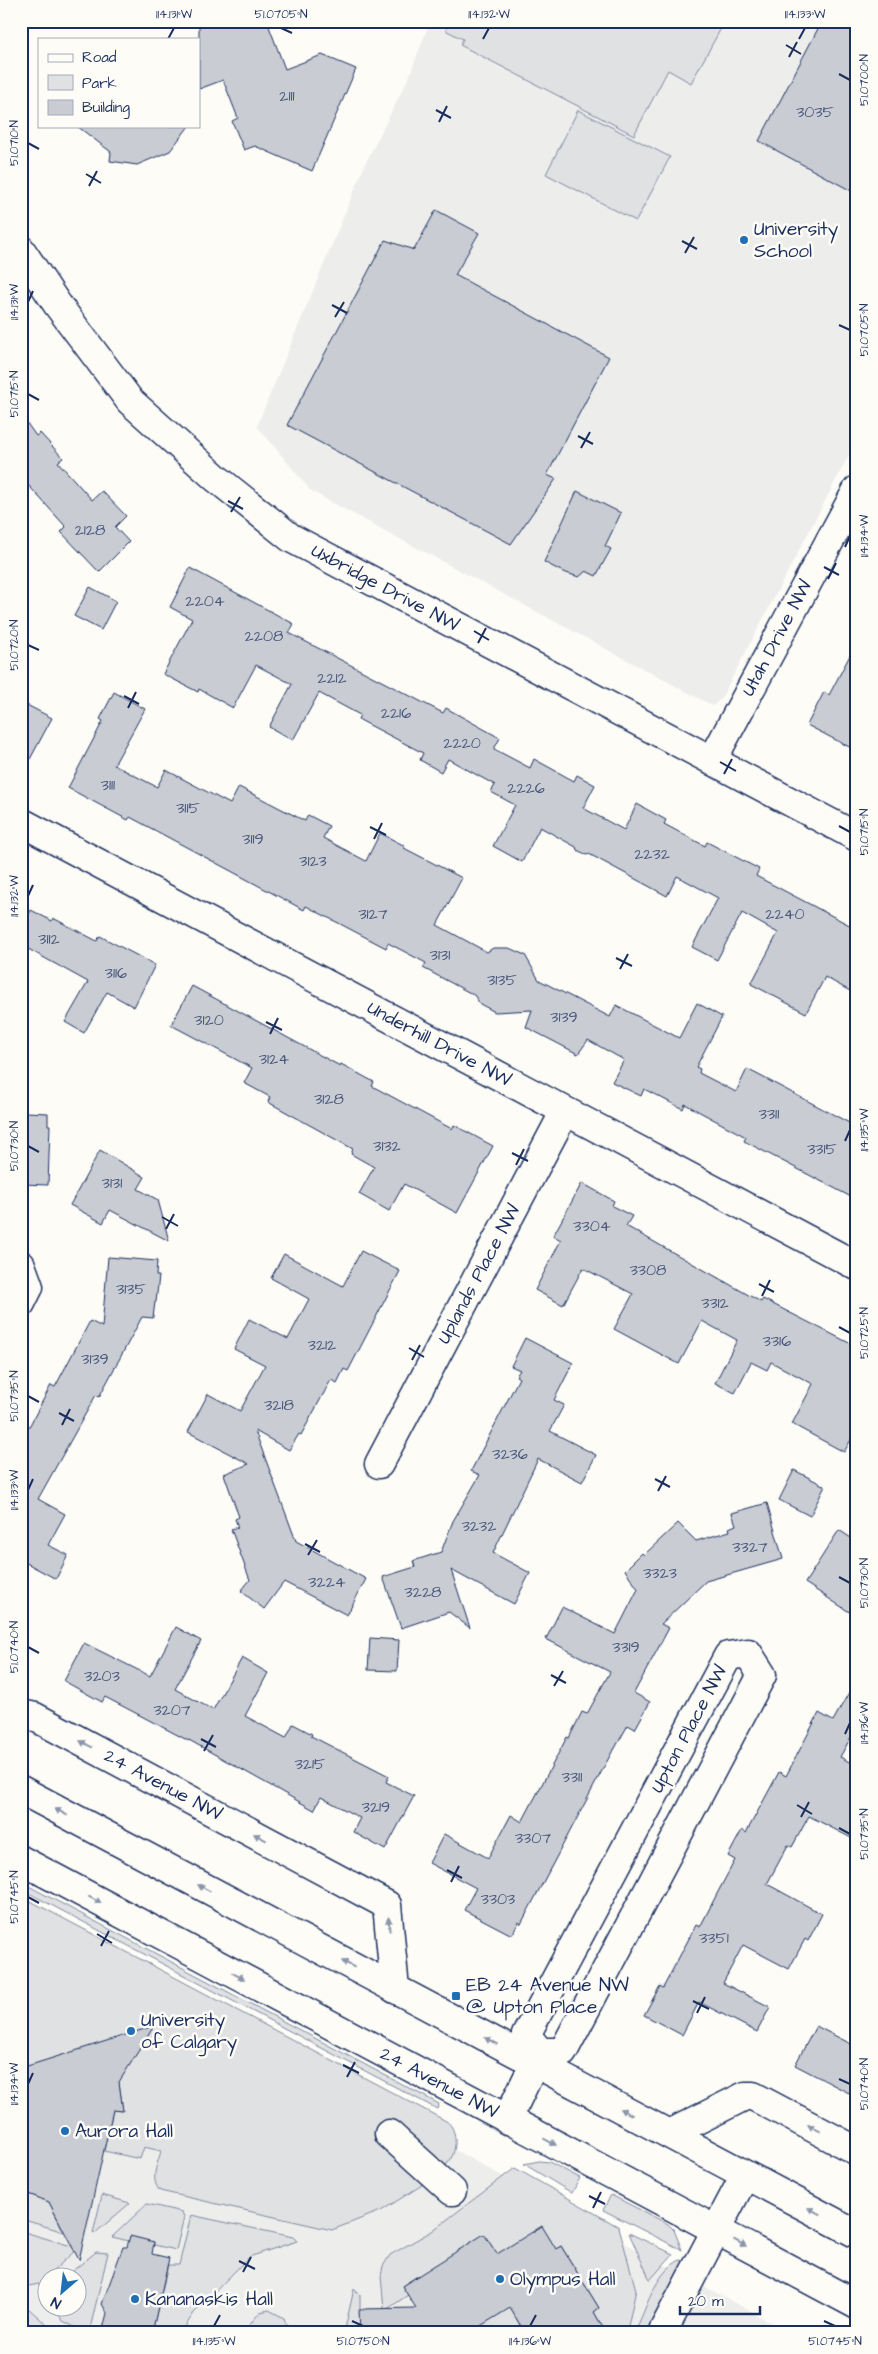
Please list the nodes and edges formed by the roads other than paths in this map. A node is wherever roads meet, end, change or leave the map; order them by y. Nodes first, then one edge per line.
1 (21, 250) edge
2 (857, 490) edge
3 (712, 761) junction
4 (21, 822) edge
5 (857, 837) edge
6 (566, 1111) junction
7 (21, 1266) edge
8 (857, 1266) edge
9 (21, 1303) edge
10 (379, 1464) dead end
11 (21, 1714) edge
12 (21, 1790) edge
13 (21, 1860) edge
14 (395, 1990) junction
15 (537, 2058) junction
16 (507, 2120) junction
17 (389, 2134) dead end
18 (669, 2134) junction
19 (857, 2151) edge
20 (745, 2175) junction
21 (452, 2191) dead end
22 (717, 2230) junction
23 (857, 2234) edge
24 (857, 2305) edge
25 (662, 2333) edge

1 - 3 street, Uxbridge Drive NW
2 - 3 street, Utah Drive NW
3 - 5 street, Uxbridge Drive NW
4 - 6 street, Underhill Drive NW
6 - 8 street, Underhill Drive NW
6 - 10 street, Uplands Place NW
7 - 9 street
14 -> 11 street, 24 Avenue NW
14 -> 12 street
13 -> 16 street, 24 Avenue NW
15 -> 14 street
15 - 15 street, Upton Place NW
15 - 16 street
18 -> 15 street
16 -> 22 street, 24 Avenue NW
17 - 21 street
19 -> 18 street
18 - 20 street
20 - 22 street
23 -> 20 street
22 -> 24 street, 24 Avenue NW
22 - 25 street

